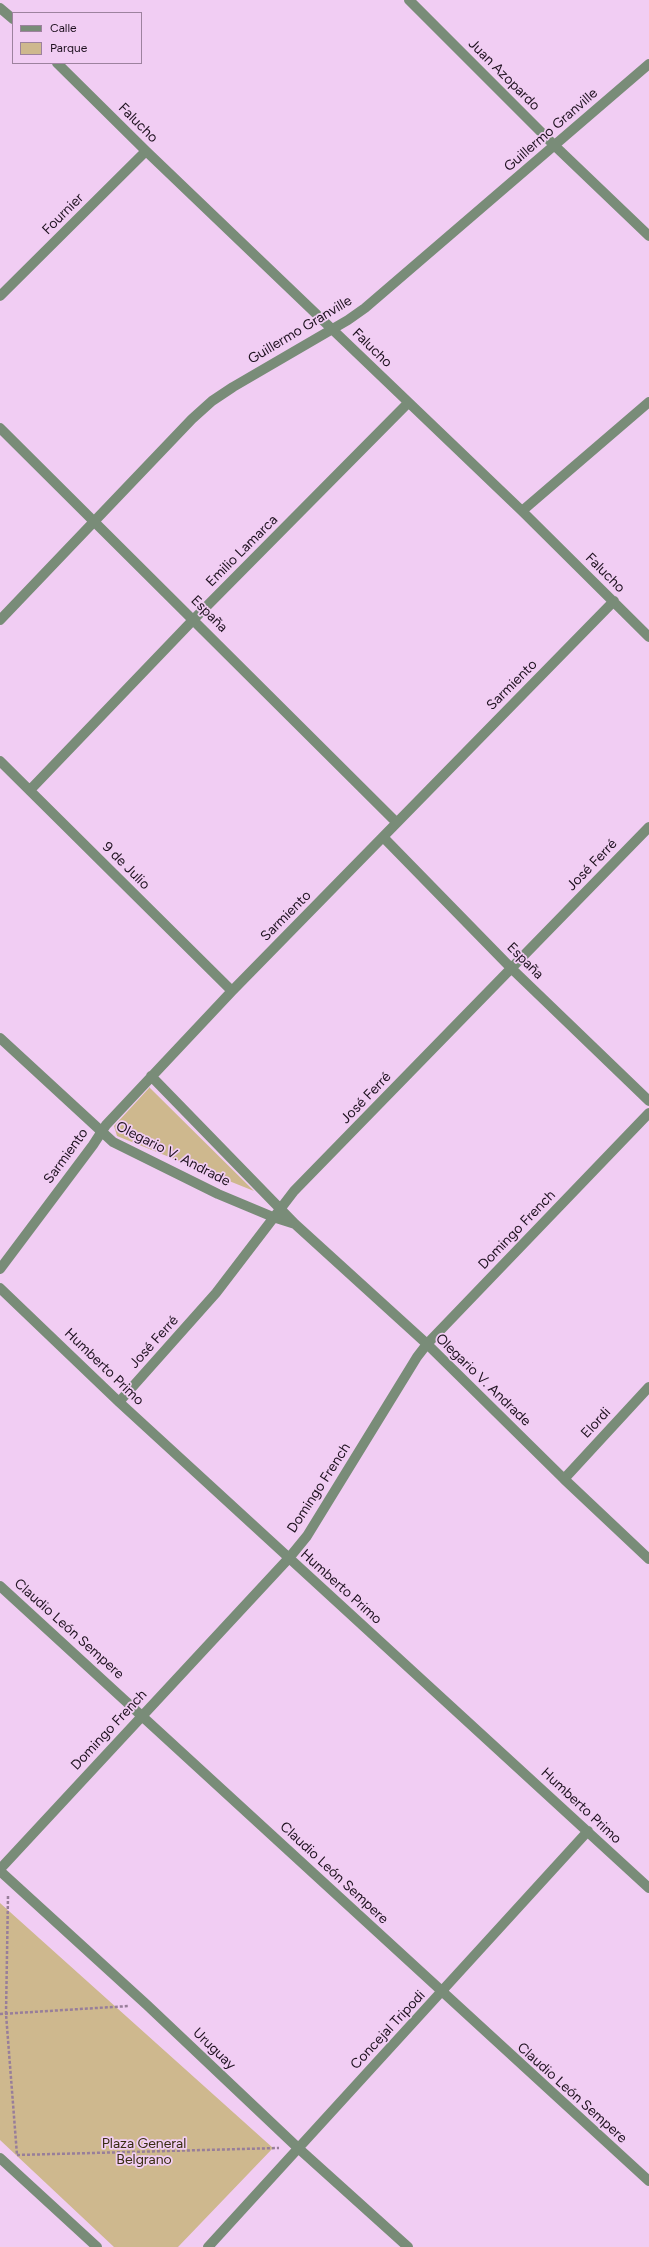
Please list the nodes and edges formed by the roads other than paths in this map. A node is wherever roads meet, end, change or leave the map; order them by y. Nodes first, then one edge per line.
1 (409, 0) edge
2 (0, 8) edge
3 (12, 19) edge
4 (58, 64) edge
5 (649, 64) edge
6 (555, 146) junction
7 (146, 151) junction
8 (649, 236) edge
9 (0, 296) edge
10 (333, 329) junction
11 (649, 402) edge
12 (408, 403) junction
13 (0, 428) edge
14 (522, 511) junction
15 (93, 521) junction
16 (614, 602) junction
17 (194, 619) junction
18 (0, 620) edge
19 (649, 637) edge
20 (0, 760) edge
21 (30, 790) junction
22 (396, 822) junction
23 (649, 826) edge
24 (384, 838) junction
25 (512, 969) junction
26 (232, 991) junction
27 (0, 1038) edge
28 (151, 1076) junction
29 (649, 1102) edge
30 (649, 1113) edge
31 (101, 1133) junction
32 (281, 1207) junction
33 (273, 1217) junction
34 (295, 1224) junction
35 (0, 1269) edge
36 (0, 1288) edge
37 (427, 1344) junction
38 (649, 1387) edge
39 (119, 1402) junction
40 (564, 1479) junction
41 (289, 1558) junction
42 (649, 1559) edge
43 (0, 1586) edge
44 (142, 1715) junction
45 (588, 1831) junction
46 (3, 1872) edge
47 (649, 1888) edge
48 (441, 1992) junction
49 (297, 2147) junction
50 (0, 2158) edge
51 (649, 2181) edge
52 (97, 2247) edge
53 (208, 2247) edge
54 (408, 2247) edge

1 - 6 street, Juan Azopardo
2 - 3 street
4 - 7 street, Falucho
5 - 6 street, Guillermo Granville
6 - 8 street, Juan Azopardo
6 - 10 street, Guillermo Granville
7 - 9 street, Fournier
7 - 10 street, Falucho
10 - 12 street, Falucho
10 - 15 street, Guillermo Granville
11 - 14 street
12 - 14 street, Falucho
12 - 17 street, Emilio Lamarca
13 - 15 street, España
14 - 16 street, Falucho
15 - 17 street, España
15 - 18 street, Guillermo Granville
16 - 19 street, Falucho
16 - 22 street, Sarmiento
17 - 21 street, Emilio Lamarca
17 - 22 street, España
20 - 21 street, 9 de Julio
21 - 26 street, 9 de Julio
22 - 24 street, Sarmiento
23 - 25 street, José Ferré
24 - 25 street, España
24 - 26 street, Sarmiento
25 - 29 street, España
25 - 32 street, José Ferré
26 - 28 street, Sarmiento
27 - 31 street, Olegario V. Andrade
28 - 31 street, Sarmiento
28 - 32 street, Olegario V. Andrade
30 - 37 street, Domingo French
31 - 33 street, Olegario V. Andrade
31 - 35 street, Sarmiento
32 - 33 street, José Ferré
32 - 34 street, Olegario V. Andrade
33 - 34 street, Olegario V. Andrade
33 - 39 street, José Ferré
34 - 37 street, Olegario V. Andrade
36 - 39 street, Humberto Primo
37 - 40 street, Olegario V. Andrade
37 - 41 street, Domingo French
38 - 40 street, Elordi
39 - 41 street, Humberto Primo
40 - 42 street, Olegario V. Andrade
41 - 44 street, Domingo French
41 - 45 street, Humberto Primo
43 - 44 street, Claudio León Sempere
44 - 46 street, Domingo French
44 - 48 street, Claudio León Sempere
45 - 47 street, Humberto Primo
45 - 48 street, Concejal Tripodi
46 - 49 street, Uruguay
48 - 49 street, Concejal Tripodi
48 - 51 street, Claudio León Sempere
49 - 53 street, Concejal Tripodi
49 - 54 street, Uruguay
50 - 52 street

